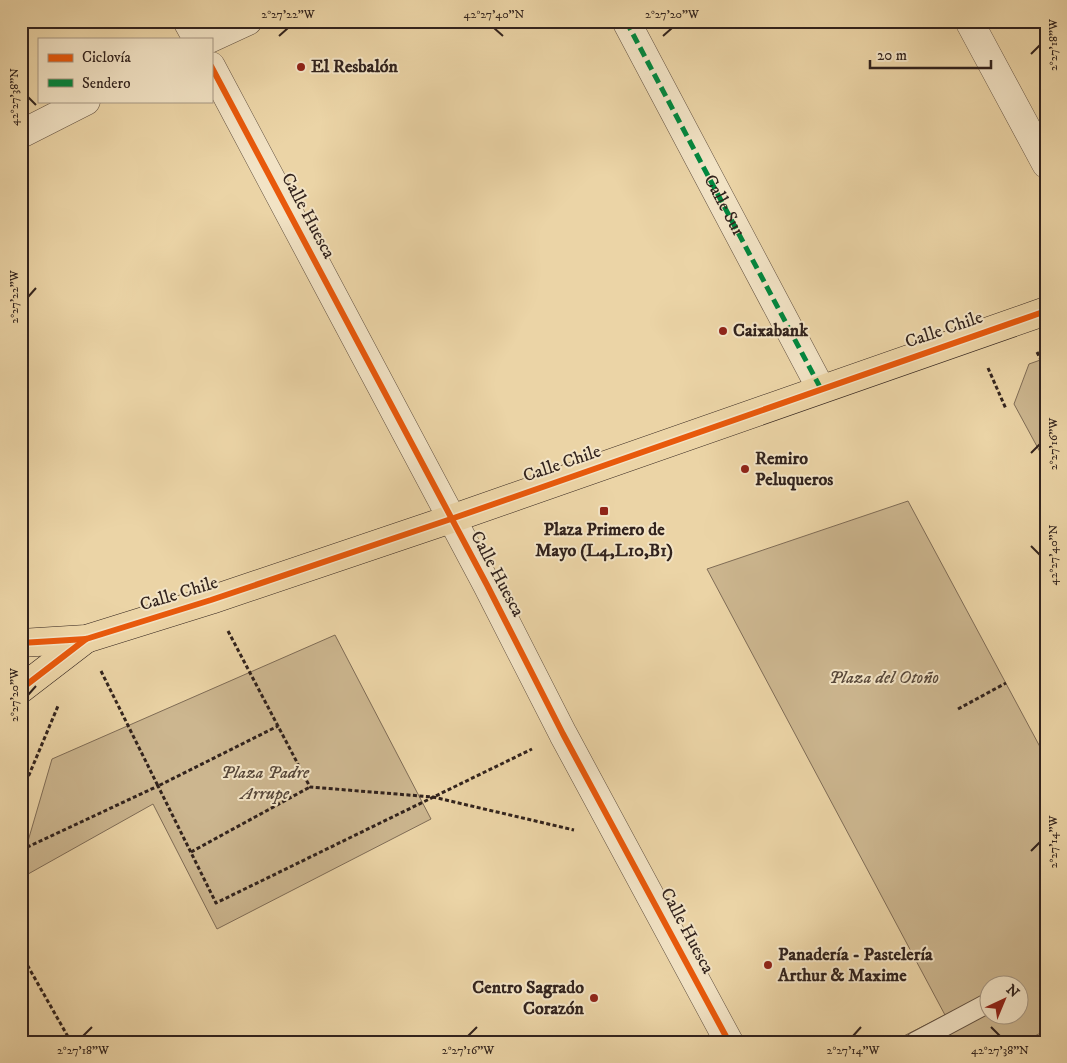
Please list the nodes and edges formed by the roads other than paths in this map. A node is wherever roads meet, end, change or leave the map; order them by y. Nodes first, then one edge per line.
1 (187, 21) edge
2 (248, 21) edge
3 (626, 21) edge
4 (969, 21) edge
5 (196, 38) edge
6 (211, 38) edge
7 (212, 68) edge
8 (84, 102) edge
9 (21, 134) edge
10 (1046, 164) edge
11 (1046, 311) edge
12 (820, 389) junction
13 (452, 519) junction
14 (86, 639) junction
15 (21, 644) edge
16 (21, 689) edge
17 (980, 1007) edge
18 (729, 1042) edge
19 (915, 1042) edge

1 - 5 street
2 - 6 street
3 - 12 street, Calle Sur
4 - 10 street
7 - 13 street, Calle Huesca
8 - 9 street
11 - 12 main road, Calle Chile
12 - 13 main road, Calle Chile
13 - 14 main road, Calle Chile
13 - 18 street, Calle Huesca
14 - 15 main road, Calle Chile
14 - 16 main road, Calle Chile
17 - 19 lane

